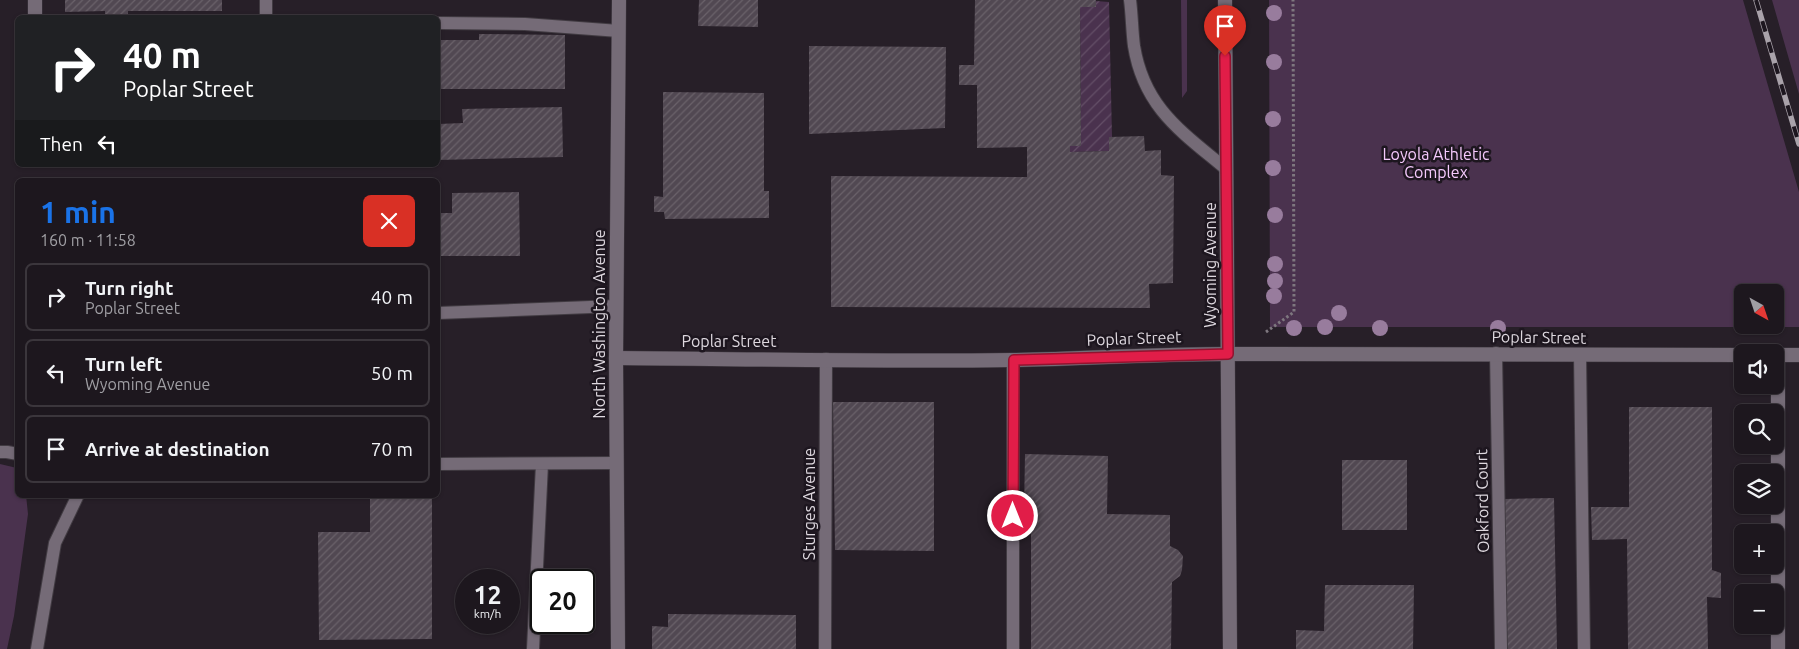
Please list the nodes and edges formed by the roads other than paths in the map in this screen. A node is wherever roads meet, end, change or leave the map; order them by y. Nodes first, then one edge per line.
1 (35, 0) edge
2 (266, 0) edge
3 (619, 0) edge
4 (1130, 0) edge
5 (1224, 0) edge
6 (35, 15) edge
7 (266, 15) edge
8 (440, 23) edge
9 (618, 31) junction
10 (1226, 169) junction
11 (616, 306) junction
12 (440, 313) edge
13 (1496, 353) junction
14 (1228, 354) junction
15 (1580, 355) junction
16 (1734, 355) edge
17 (1784, 355) edge
18 (1799, 355) edge
19 (616, 358) junction
20 (826, 359) junction
21 (1014, 360) junction
22 (1777, 394) edge
23 (0, 452) edge
24 (15, 453) edge
25 (617, 463) junction
26 (440, 464) edge
27 (542, 464) junction
28 (77, 498) edge
29 (37, 649) edge
30 (533, 649) edge
31 (618, 649) edge
32 (825, 649) edge
33 (1013, 649) edge
34 (1230, 649) edge
35 (1501, 649) edge
36 (1584, 649) edge
37 (1778, 649) edge

1 - 6 street
2 - 7 lane
3 - 9 street, North Washington Avenue
4 - 10 lane
5 - 10 street, Wyoming Avenue
8 - 9 lane
9 - 11 street, North Washington Avenue
10 - 14 street, Wyoming Avenue
11 - 12 lane
11 - 19 street, North Washington Avenue
13 - 14 street, Poplar Street
13 - 15 street, Poplar Street
13 - 35 lane, Oakford Court
14 - 21 street, Poplar Street
14 - 34 street, Wyoming Avenue
15 - 16 street, Poplar Street
15 - 36 lane
17 - 18 street
19 - 20 street, Poplar Street
19 - 25 street, North Washington Avenue
20 - 21 street, Poplar Street
20 - 32 lane, Sturges Avenue
21 - 33 lane
22 - 37 street
23 - 24 lane
25 - 27 lane
25 - 31 street, North Washington Avenue
26 - 27 lane
27 - 30 lane
28 - 29 lane

